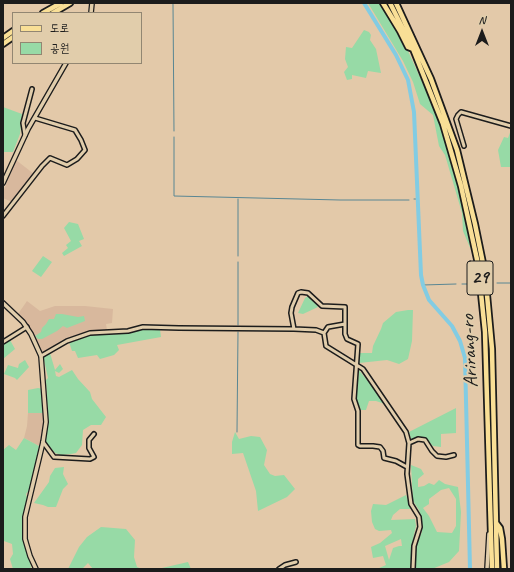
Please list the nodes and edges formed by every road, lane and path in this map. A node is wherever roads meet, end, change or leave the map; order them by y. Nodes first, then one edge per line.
1 (61, 3) edge
2 (70, 3) edge
3 (384, 3) edge
4 (390, 3) edge
5 (396, 3) edge
6 (45, 12) edge
7 (55, 12) edge
8 (12, 32) edge
9 (3, 38) edge
10 (12, 38) edge
11 (3, 44) edge
12 (413, 49) junction
13 (65, 64) edge
14 (32, 89) dead end
15 (35, 118) junction
16 (511, 126) edge
17 (26, 135) junction
18 (464, 146) dead end
19 (3, 183) edge
20 (3, 216) edge
21 (3, 303) edge
22 (345, 324) junction
23 (27, 327) junction
24 (294, 329) junction
25 (324, 333) junction
26 (3, 342) edge
27 (41, 356) junction
28 (356, 365) junction
29 (94, 434) dead end
30 (43, 442) junction
31 (409, 443) junction
32 (454, 455) dead end
33 (407, 468) junction
34 (494, 522) junction
35 (296, 562) dead end
36 (36, 569) edge
37 (279, 569) edge
38 (413, 569) edge
39 (487, 569) edge
40 (492, 569) edge
41 (497, 569) edge
42 (504, 569) edge

1 - 6 main road
2 - 7 main road
3 - 12 main road
4 - 12 main road, Arirang-ro / 29
5 - 34 main road, Arirang-ro / 29
8 - 9 main road
10 - 11 main road
12 - 34 main road, Arirang-ro / 29
13 - 15 street
14 - 17 street
15 - 17 street
15 - 20 street
16 - 18 street
17 - 19 street
21 - 23 street
22 - 24 street
22 - 25 street
22 - 28 street
23 - 26 street
23 - 27 street
24 - 25 street
24 - 27 street
25 - 28 street
27 - 30 street
28 - 31 street
28 - 33 street
29 - 30 street
30 - 36 street
31 - 32 street
31 - 33 street
33 - 38 street
34 - 39 street
34 - 40 main road, Arirang-ro / 29
34 - 41 main road, Arirang-ro / 29
34 - 42 main road
35 - 37 street

